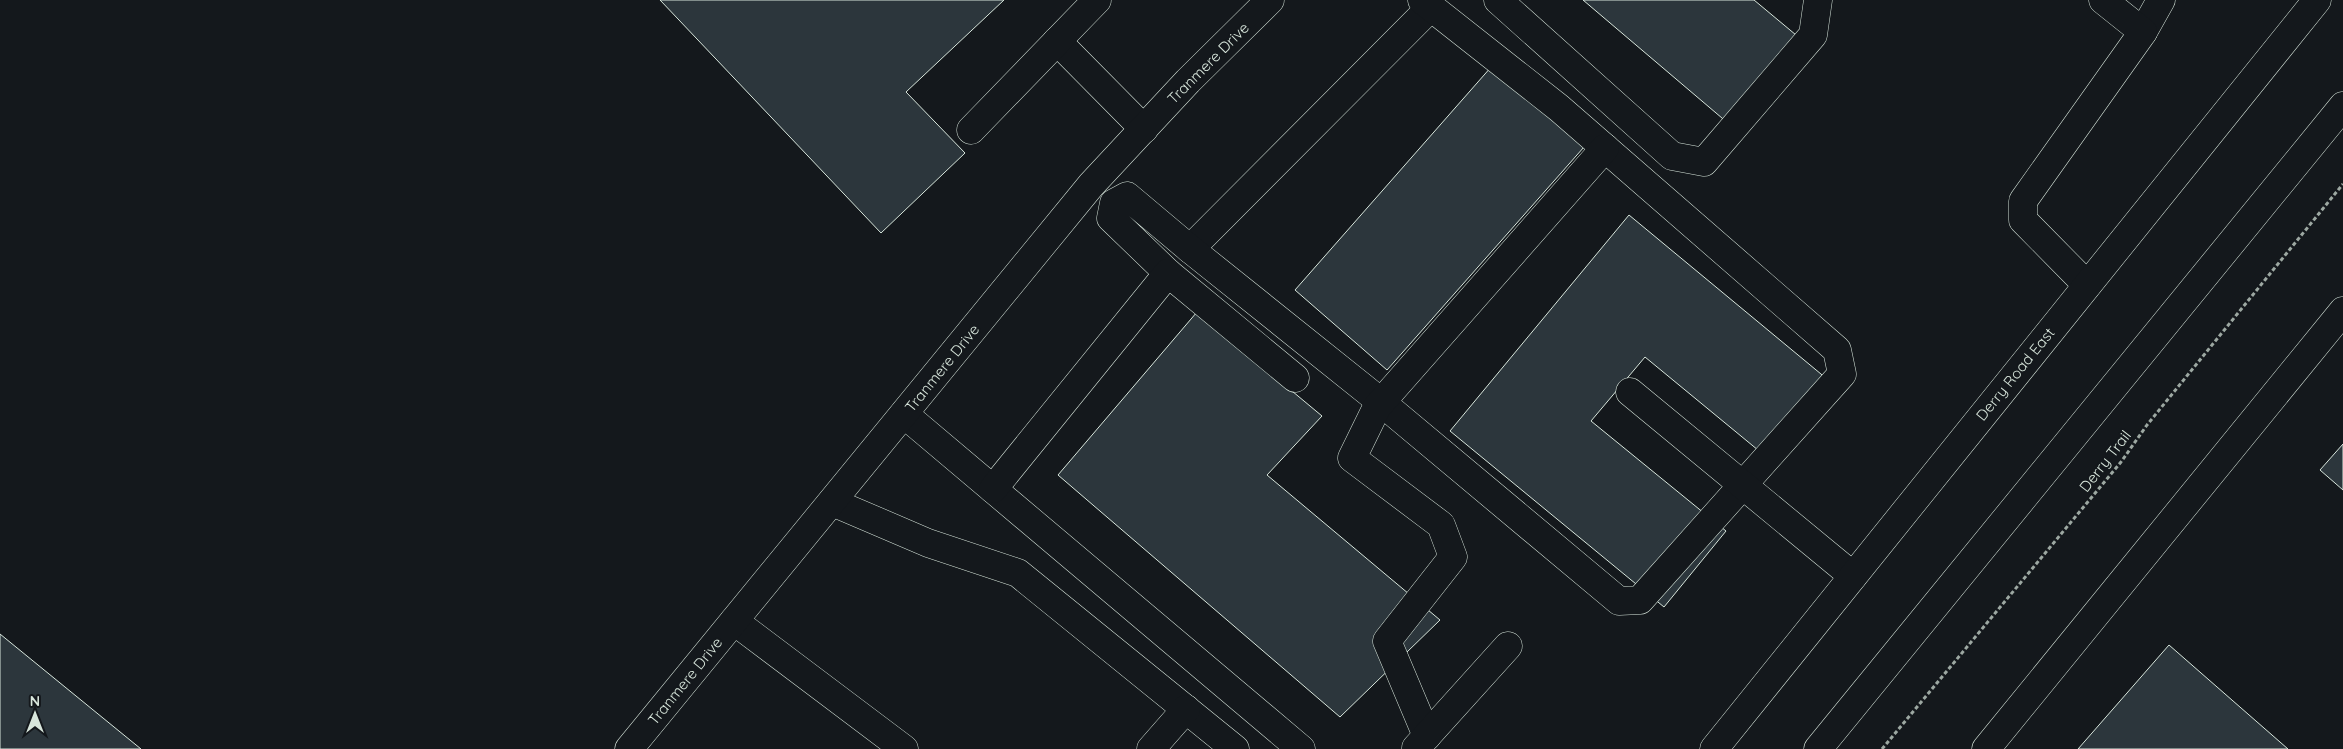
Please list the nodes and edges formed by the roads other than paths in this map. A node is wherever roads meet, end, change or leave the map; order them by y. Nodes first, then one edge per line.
1 (1097, 0) edge
2 (1270, 0) edge
3 (1498, 0) edge
4 (1818, 0) edge
5 (2103, 0) edge
6 (2161, 0) edge
7 (2317, 0) edge
8 (1426, 3) edge
9 (2143, 32) junction
10 (1057, 41) junction
11 (2343, 106) edge
12 (970, 130) dead end
13 (1144, 130) junction
14 (1605, 148) junction
15 (1091, 185) junction
16 (1114, 203) junction
17 (1190, 249) junction
18 (1168, 273) junction
19 (2087, 285) junction
20 (2343, 311) edge
21 (1295, 378) dead end
22 (1630, 392) dead end
23 (1381, 402) junction
24 (904, 414) junction
25 (1743, 485) junction
26 (993, 489) junction
27 (832, 502) junction
28 (1853, 576) junction
29 (734, 621) junction
30 (1508, 646) dead end
31 (1186, 709) junction
32 (1421, 743) edge
33 (629, 749) edge
34 (904, 749) edge
35 (1151, 749) edge
36 (1235, 749) edge
37 (1301, 749) edge
38 (1714, 749) edge
39 (1818, 749) edge
40 (1986, 749) edge

1 - 10 main road
2 - 13 main road, Tranmere Drive
3 - 4 main road
5 - 9 main road
6 - 9 main road
7 - 19 main road, Derry Road East
8 - 14 main road
8 - 17 main road
9 - 19 main road
10 - 12 main road
10 - 13 main road
11 - 39 main road
13 - 15 main road, Tranmere Drive
14 - 23 main road
14 - 25 main road
15 - 16 main road
15 - 24 main road, Tranmere Drive
16 - 17 main road
16 - 18 main road
17 - 23 main road
18 - 21 main road
18 - 26 main road
19 - 28 main road, Derry Road East
20 - 40 main road
22 - 25 main road
23 - 25 main road
23 - 32 main road
24 - 26 main road
24 - 27 main road, Tranmere Drive
25 - 28 main road
26 - 37 main road
27 - 29 main road, Tranmere Drive
27 - 31 main road
28 - 38 main road, Derry Road East
29 - 33 main road, Tranmere Drive
29 - 34 main road
30 - 32 main road
31 - 35 main road
31 - 36 main road

